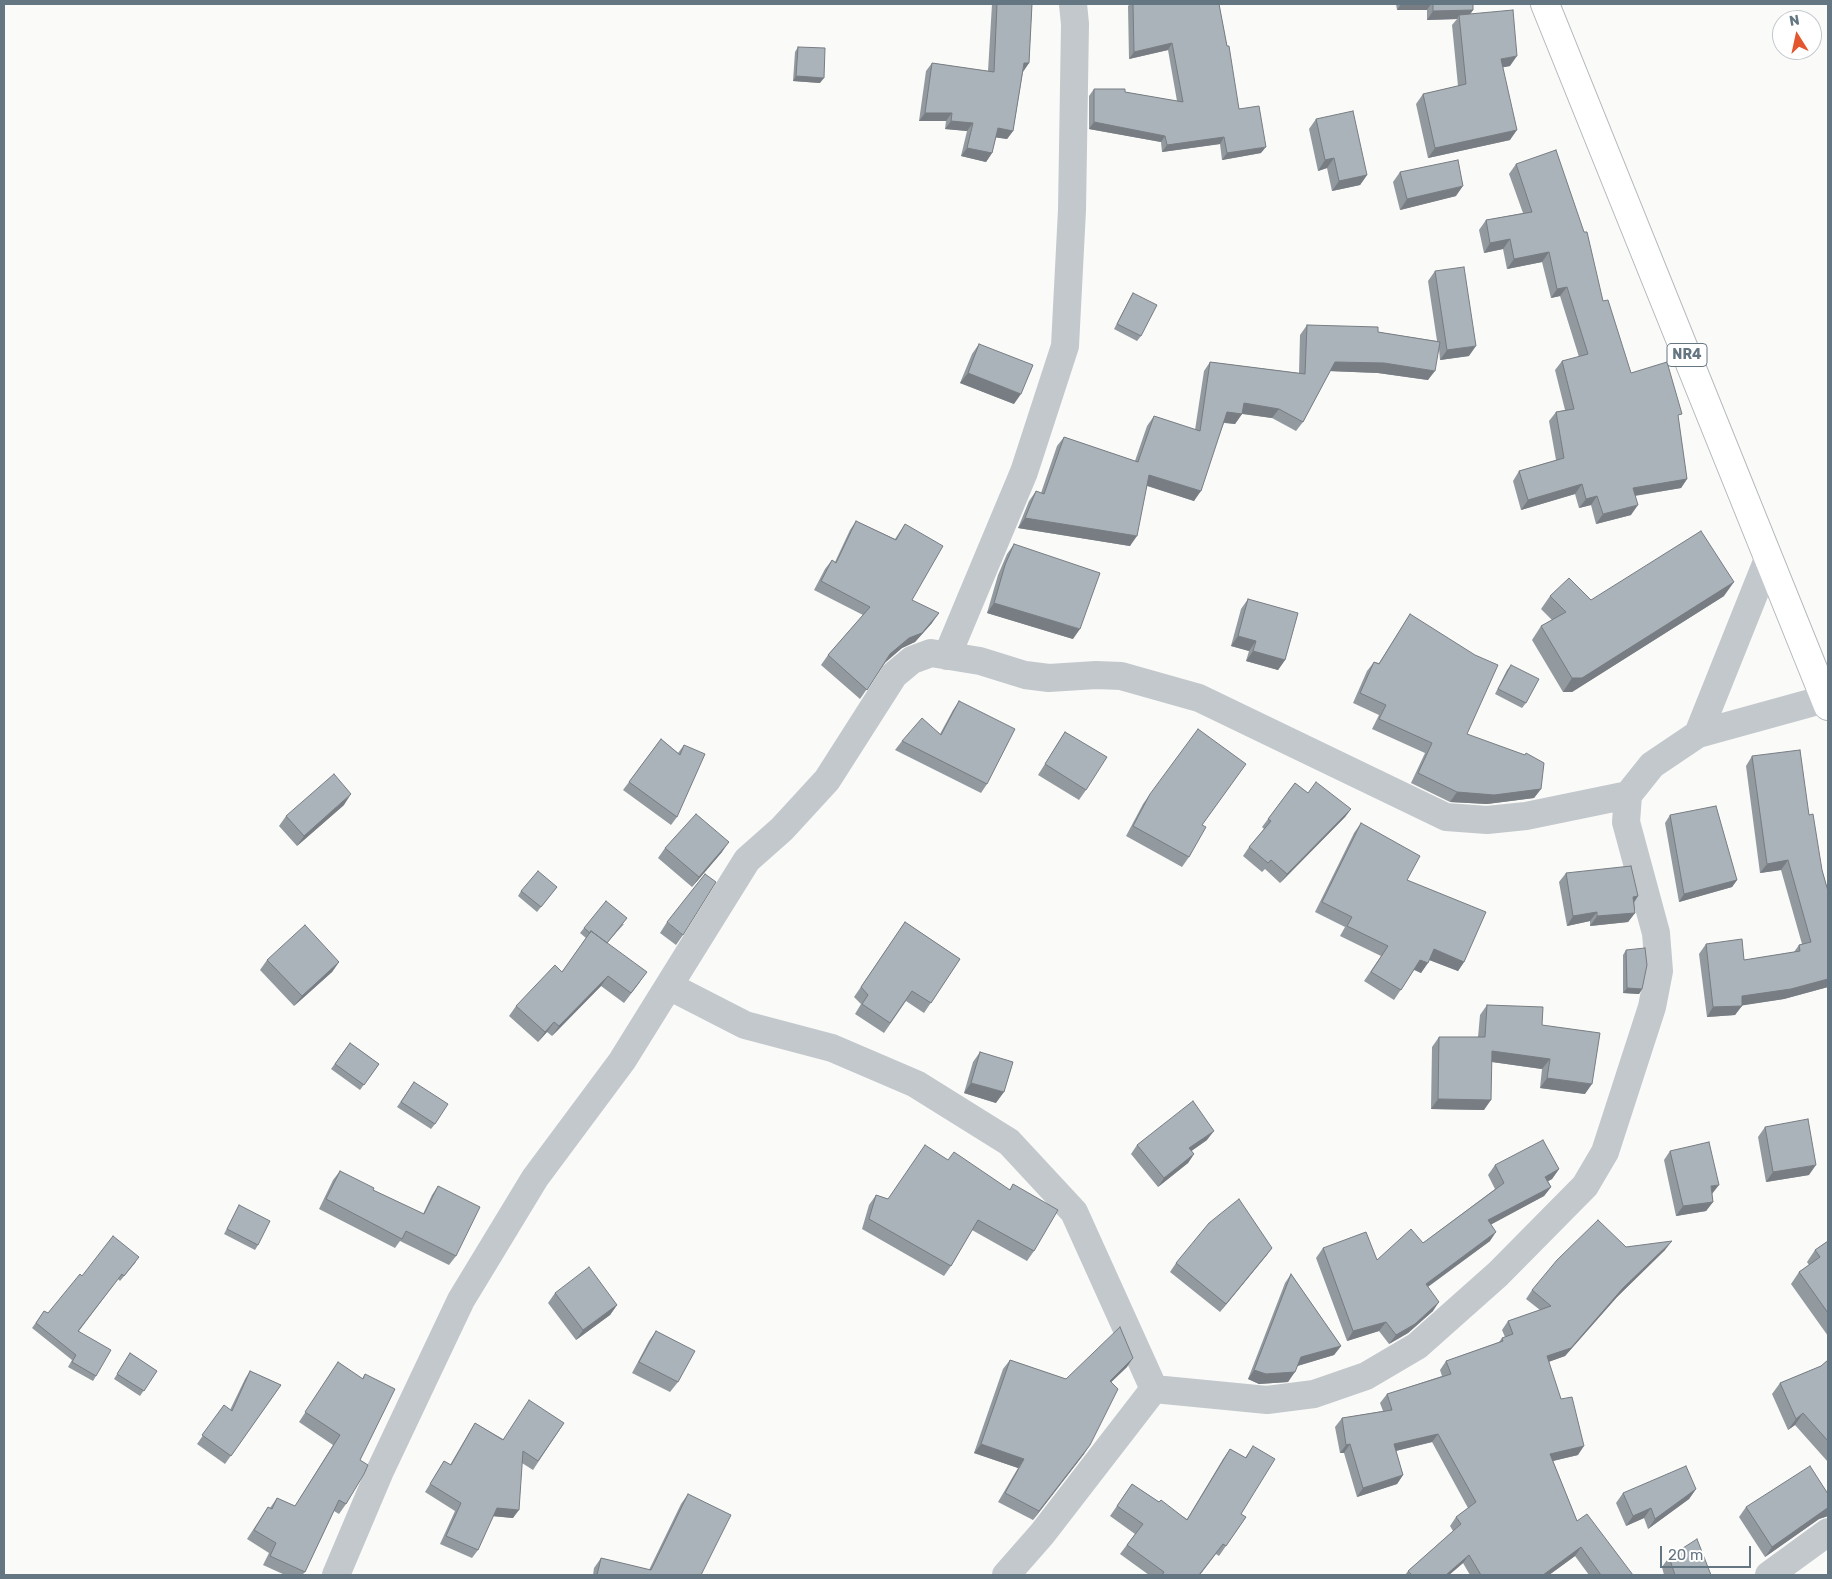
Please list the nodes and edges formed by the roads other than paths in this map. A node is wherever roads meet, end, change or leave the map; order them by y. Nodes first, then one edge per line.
1 (1073, 4) edge
2 (1545, 4) edge
3 (1768, 559) junction
4 (947, 656) junction
5 (1826, 703) edge
6 (1698, 734) junction
7 (1628, 795) junction
8 (669, 986) junction
9 (1154, 1389) junction
10 (1828, 1532) edge
11 (336, 1575) edge
12 (1006, 1575) edge
13 (1769, 1575) edge

1 - 4 street
2 - 3 highway, NR4
3 - 5 highway, NR4
3 - 6 street
4 - 7 street
4 - 8 street
5 - 6 street
6 - 7 street
7 - 9 street
8 - 9 street
8 - 11 street
9 - 12 street
10 - 13 street

